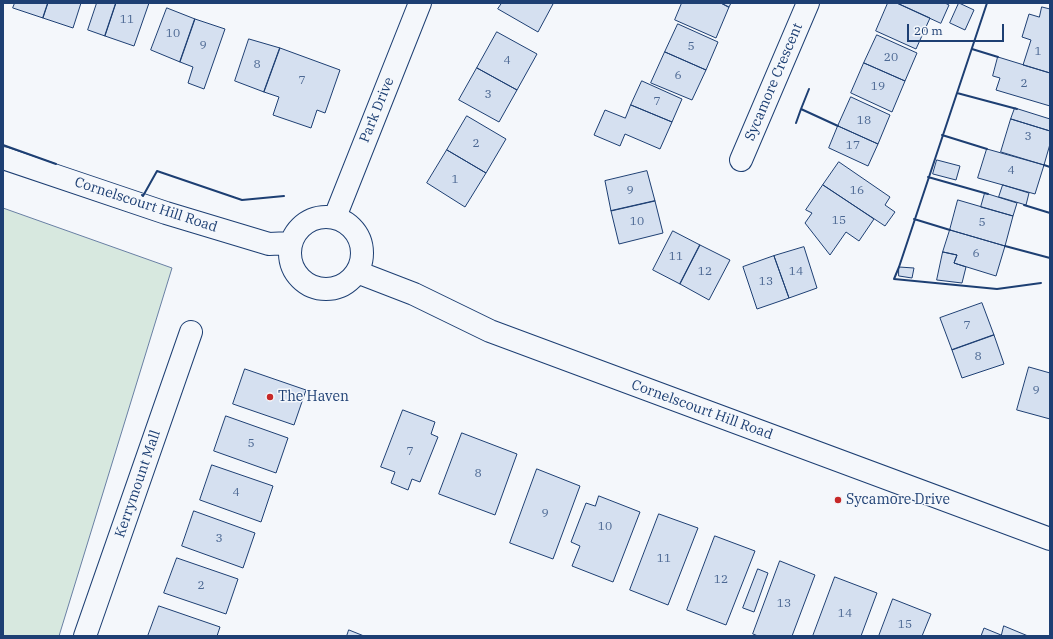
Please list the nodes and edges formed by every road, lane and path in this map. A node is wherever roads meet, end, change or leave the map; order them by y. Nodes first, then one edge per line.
1 (420, 3) edge
2 (808, 3) edge
3 (3, 158) edge
4 (741, 160) dead end
5 (335, 217) junction
6 (290, 243) junction
7 (357, 272) junction
8 (191, 332) dead end
9 (1050, 539) edge
10 (85, 636) edge

1 - 5 main road, Park Drive
2 - 4 main road, Sycamore Crescent
3 - 6 main road, Cornelscourt Hill Road
5 - 6 main road
5 - 7 main road
6 - 7 main road
7 - 9 main road, Cornelscourt Hill Road
8 - 10 main road, Kerrymount Mall

